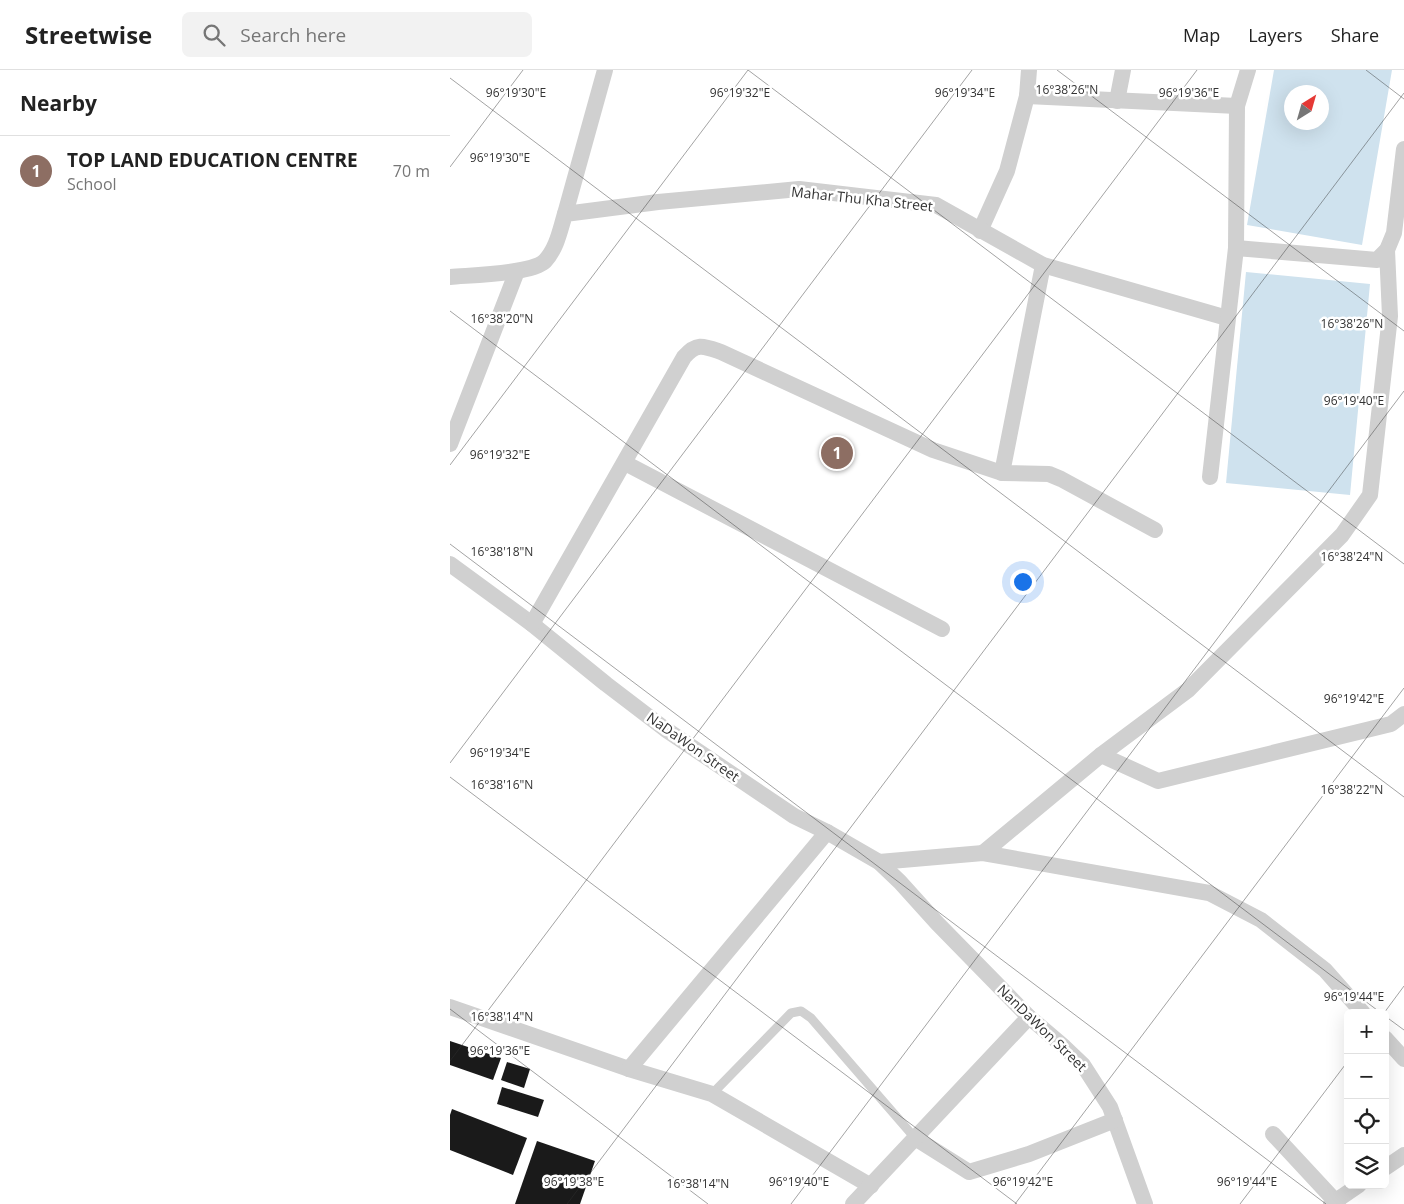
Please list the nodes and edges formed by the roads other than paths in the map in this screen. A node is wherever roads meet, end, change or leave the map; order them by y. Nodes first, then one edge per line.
1 (605, 70) edge
2 (1029, 70) edge
3 (1123, 70) edge
4 (1248, 70) edge
5 (1027, 96) junction
6 (1117, 101) junction
7 (1237, 106) junction
8 (1404, 149) edge
9 (565, 214) junction
10 (980, 231) junction
11 (1236, 248) junction
12 (1387, 250) junction
13 (1043, 265) junction
14 (517, 271) junction
15 (450, 277) edge
16 (1227, 318) junction
17 (450, 444) edge
18 (624, 463) junction
19 (1002, 473) junction
20 (1210, 477) dead end
21 (1155, 530) dead end
22 (450, 564) edge
23 (532, 624) junction
24 (942, 629) dead end
25 (1404, 714) edge
26 (1101, 755) junction
27 (827, 832) junction
28 (983, 853) junction
29 (879, 862) junction
30 (937, 923) joint
31 (450, 1007) edge
32 (1359, 1009) edge
33 (1029, 1017) junction
34 (1389, 1042) edge
35 (1404, 1058) edge
36 (629, 1069) junction
37 (712, 1094) junction
38 (1116, 1120) junction
39 (1273, 1134) dead end
40 (914, 1138) junction
41 (1404, 1155) edge
42 (1389, 1165) edge
43 (871, 1186) junction
44 (1354, 1189) edge
45 (1335, 1203) edge
46 (852, 1204) edge
47 (1145, 1204) edge

1 - 9 street
2 - 5 street
3 - 6 street
4 - 7 street
5 - 6 street
5 - 10 street
6 - 7 street
7 - 11 street
8 - 12 street
9 - 10 street, Mahar Thu Kha Street
9 - 14 street
10 - 13 street, Mahar Thu Kha Street
11 - 12 street
11 - 16 street
12 - 26 street
13 - 16 street, Mahar Thu Kha Street
13 - 19 street
14 - 15 street
14 - 17 street
16 - 20 street
18 - 19 street
18 - 23 street
18 - 24 street
19 - 21 street
22 - 23 street, NaDaWon Street
23 - 27 street, NaDaWon Street
25 - 26 street
26 - 28 street
27 - 29 street, NaDaWon Street
27 - 36 street
28 - 29 street
28 - 32 street
29 - 30 street, NaDaWon Street
30 - 33 street, NanDaWon Street
31 - 36 street
33 - 38 street, NanDaWon Street
33 - 40 street
34 - 35 street
36 - 37 street
37 - 40 lane
37 - 43 street
38 - 40 street
38 - 47 street, NanDaWon Street
39 - 45 street
40 - 43 street
41 - 42 street
43 - 46 street
44 - 45 street

